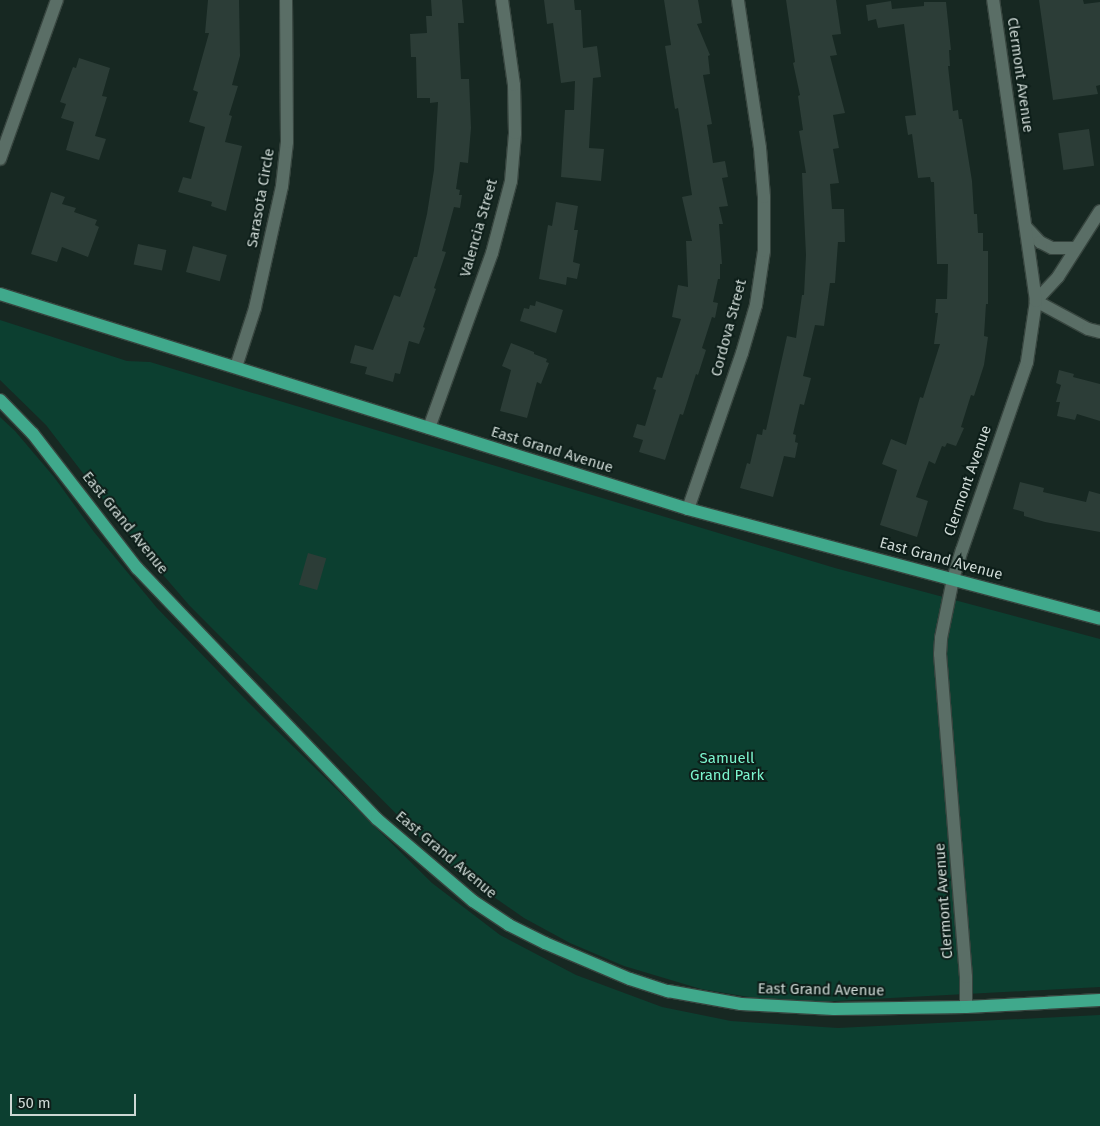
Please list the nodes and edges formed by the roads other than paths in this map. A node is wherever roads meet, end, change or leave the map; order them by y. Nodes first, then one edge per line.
1 (56, 0) edge
2 (286, 0) edge
3 (502, 0) edge
4 (738, 0) edge
5 (993, 0) edge
6 (0, 158) edge
7 (1100, 211) edge
8 (1026, 227) junction
9 (1076, 248) junction
10 (0, 294) edge
11 (1036, 300) junction
12 (1100, 332) edge
13 (236, 367) junction
14 (0, 400) edge
15 (429, 428) junction
16 (688, 509) junction
17 (953, 579) junction
18 (1100, 619) edge
19 (1100, 1000) edge
20 (966, 1007) junction

1 - 6 street
2 - 13 street, Sarasota Circle
3 - 15 street, Valencia Street
4 - 16 street, Cordova Street
5 - 8 street, Clermont Avenue
7 - 9 street
8 - 9 street
8 - 11 street, Clermont Avenue
9 - 11 street
10 - 13 main road, East Grand Avenue
11 - 12 street
11 - 17 street, Clermont Avenue
13 - 15 main road, East Grand Avenue
14 - 20 main road, East Grand Avenue
15 - 16 main road, East Grand Avenue
16 - 17 main road, East Grand Avenue
17 - 18 main road, East Grand Avenue
17 - 20 street, Clermont Avenue
19 - 20 main road, East Grand Avenue

